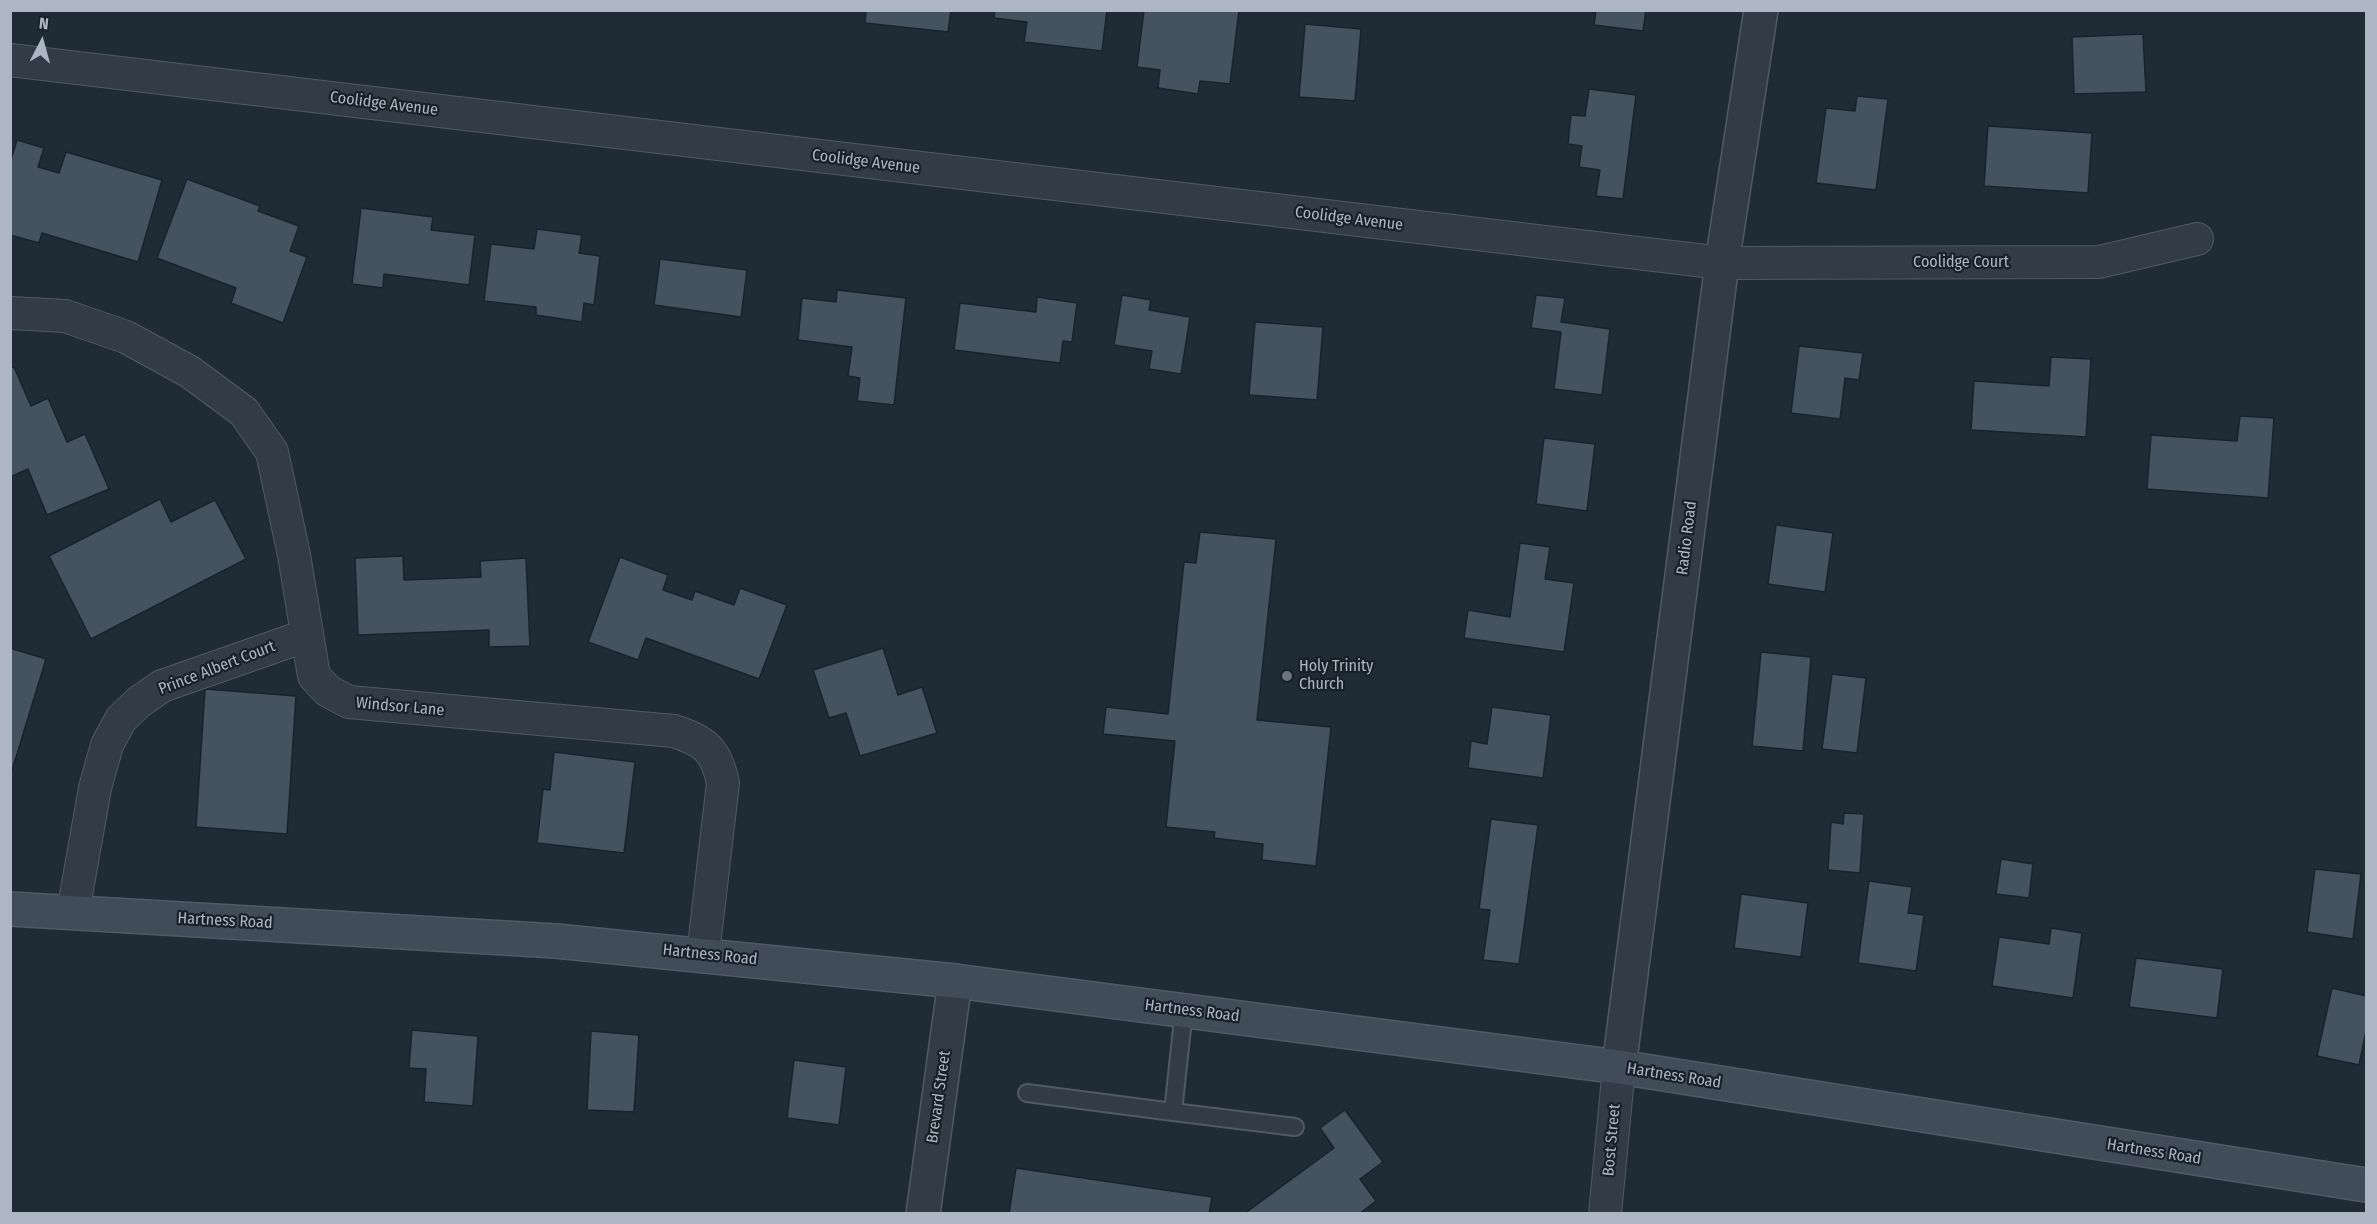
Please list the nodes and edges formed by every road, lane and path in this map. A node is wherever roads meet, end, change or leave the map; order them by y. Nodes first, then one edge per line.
1 (1761, 10) edge
2 (10, 60) edge
3 (2197, 239) dead end
4 (1722, 263) junction
5 (10, 313) edge
6 (305, 636) junction
7 (10, 909) edge
8 (73, 912) junction
9 (703, 954) junction
10 (955, 981) junction
11 (1184, 1010) junction
12 (1619, 1067) junction
13 (1027, 1093) dead end
14 (1173, 1112) junction
15 (1294, 1127) dead end
16 (2367, 1185) edge
17 (923, 1214) edge
18 (1605, 1214) edge

1 - 4 street, Radio Road
2 - 4 street, Coolidge Avenue
3 - 4 street, Coolidge Court
4 - 12 street, Radio Road
5 - 6 street, Windsor Lane
6 - 8 street, Prince Albert Court
6 - 9 street, Windsor Lane
7 - 8 main road, Hartness Road
8 - 9 main road, Hartness Road
9 - 10 main road, Hartness Road
10 - 11 main road, Hartness Road
10 - 17 street, Brevard Street
11 - 12 main road, Hartness Road
11 - 14 lane
12 - 16 main road, Hartness Road
12 - 18 street, Bost Street
13 - 14 lane
14 - 15 lane

